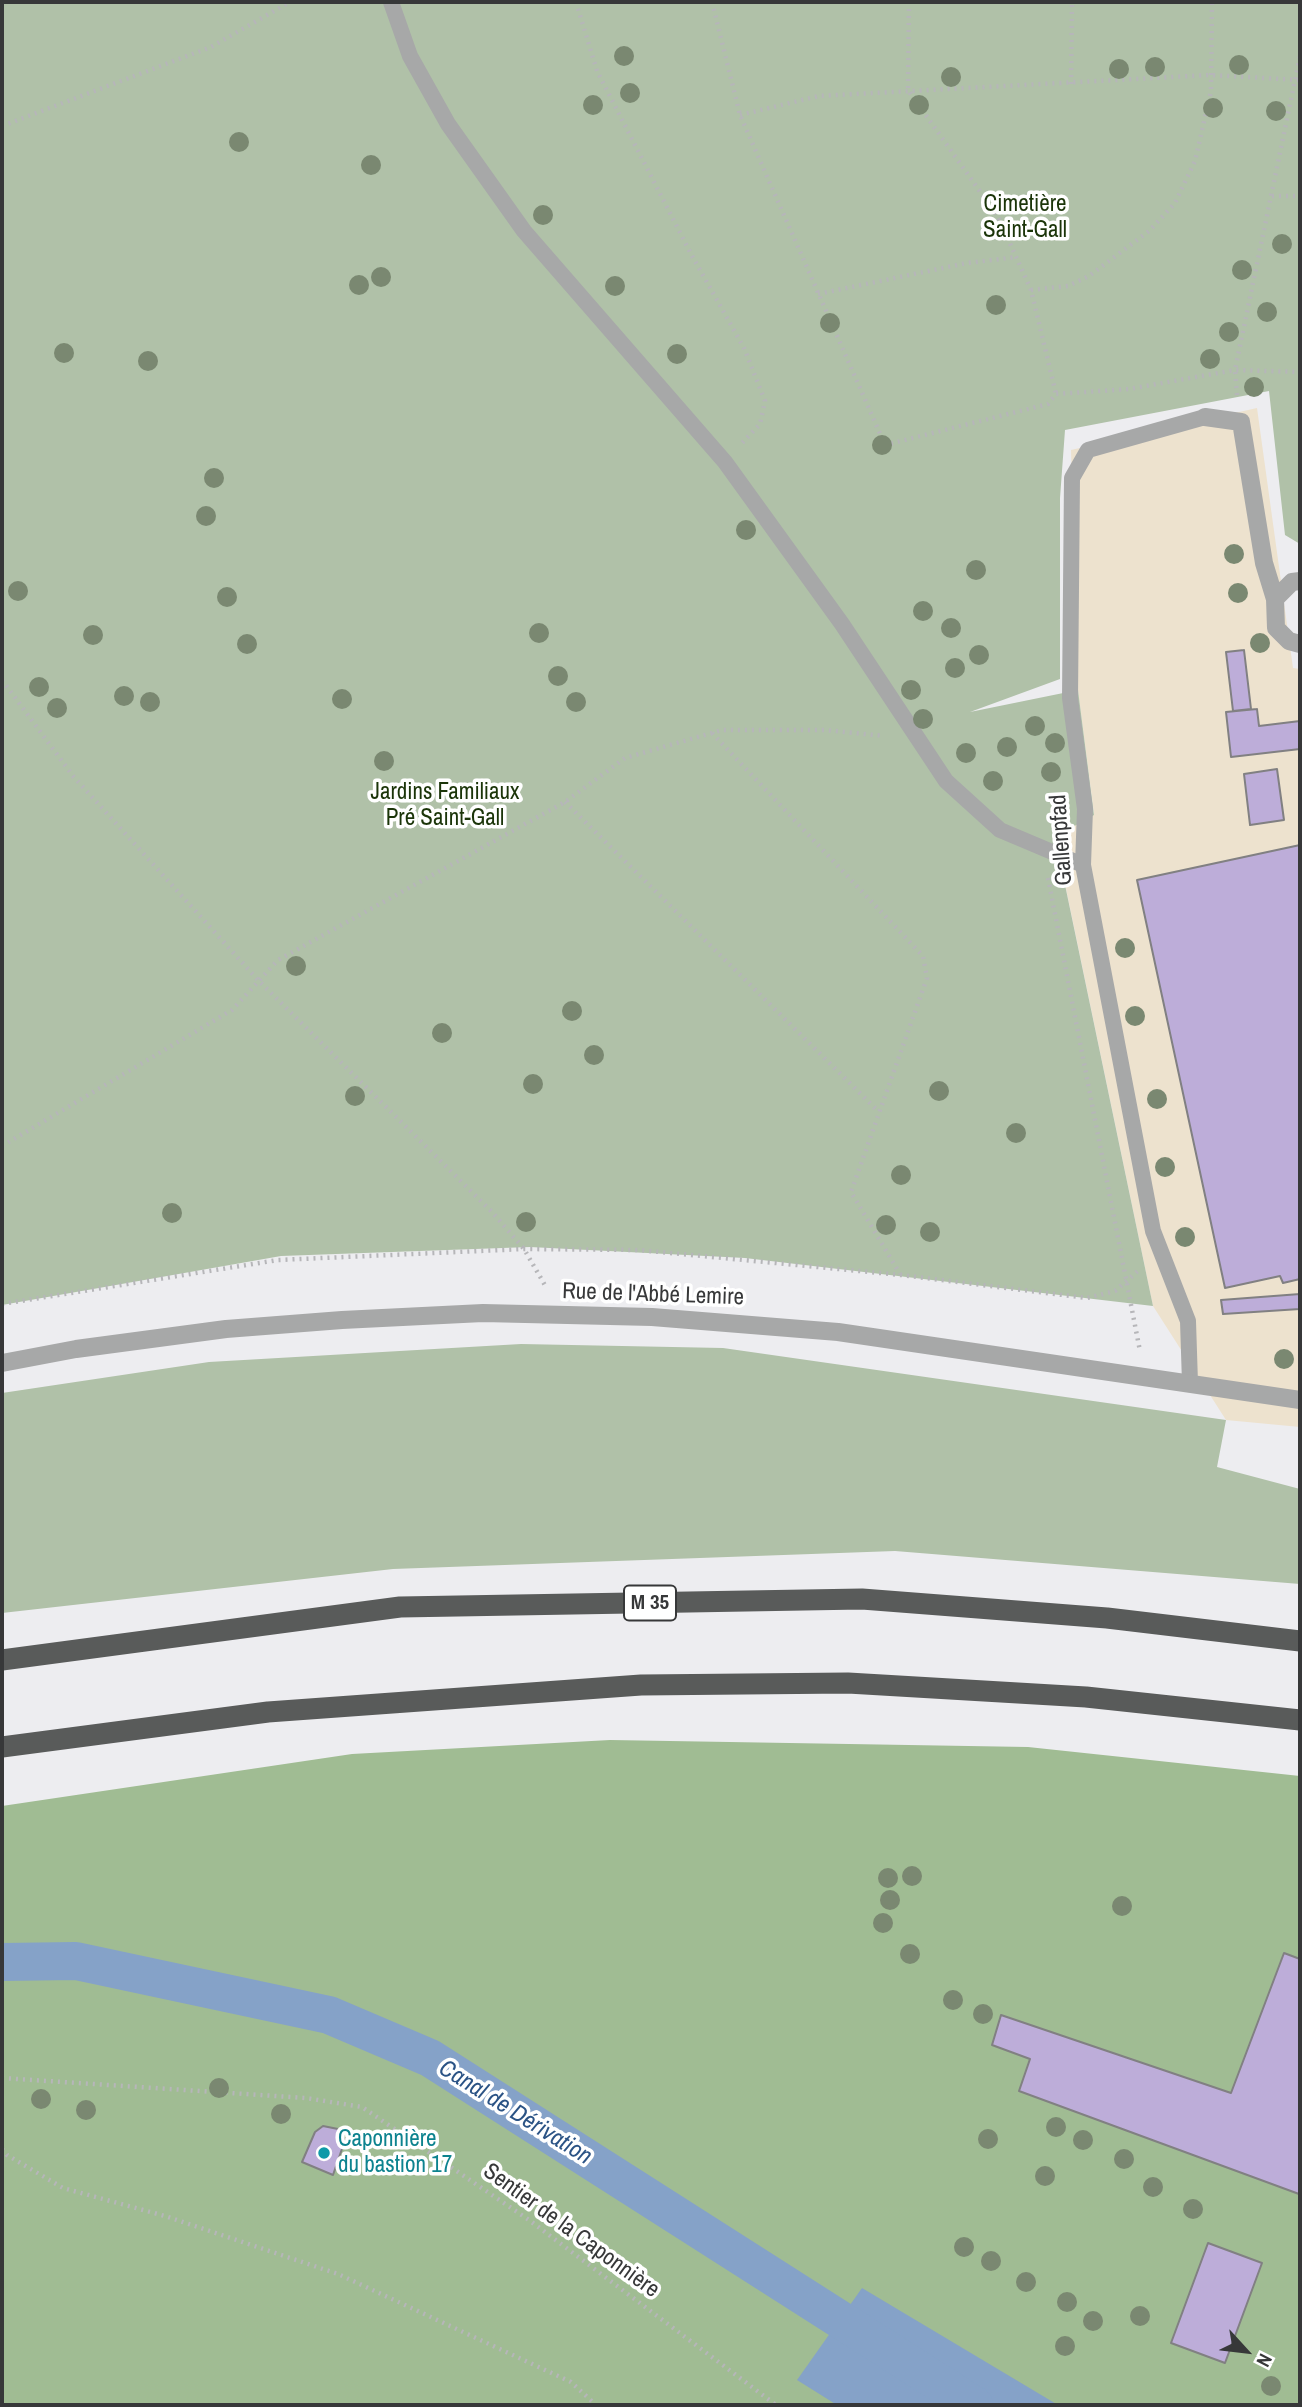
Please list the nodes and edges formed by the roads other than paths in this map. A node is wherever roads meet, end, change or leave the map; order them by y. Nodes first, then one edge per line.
1 (391, 2) edge
2 (1205, 417) joint
3 (1300, 581) edge
4 (1275, 599) junction
5 (1300, 645) edge
6 (1083, 865) junction
7 (2, 1363) edge
8 (1190, 1383) junction
9 (1300, 1399) edge
10 (1300, 1641) edge
11 (2, 1660) edge
12 (1300, 1720) edge
13 (2, 1747) edge

1 - 6 lane
2 - 4 street
2 - 6 lane, Gallenpfad
3 - 4 street
4 - 5 street
6 - 8 lane, Gallenpfad
7 - 8 street, Rue de l'Abbé Lemire
8 - 9 street, Rue de l'Abbé Lemire
10 - 11 highway, M 35
12 - 13 highway

